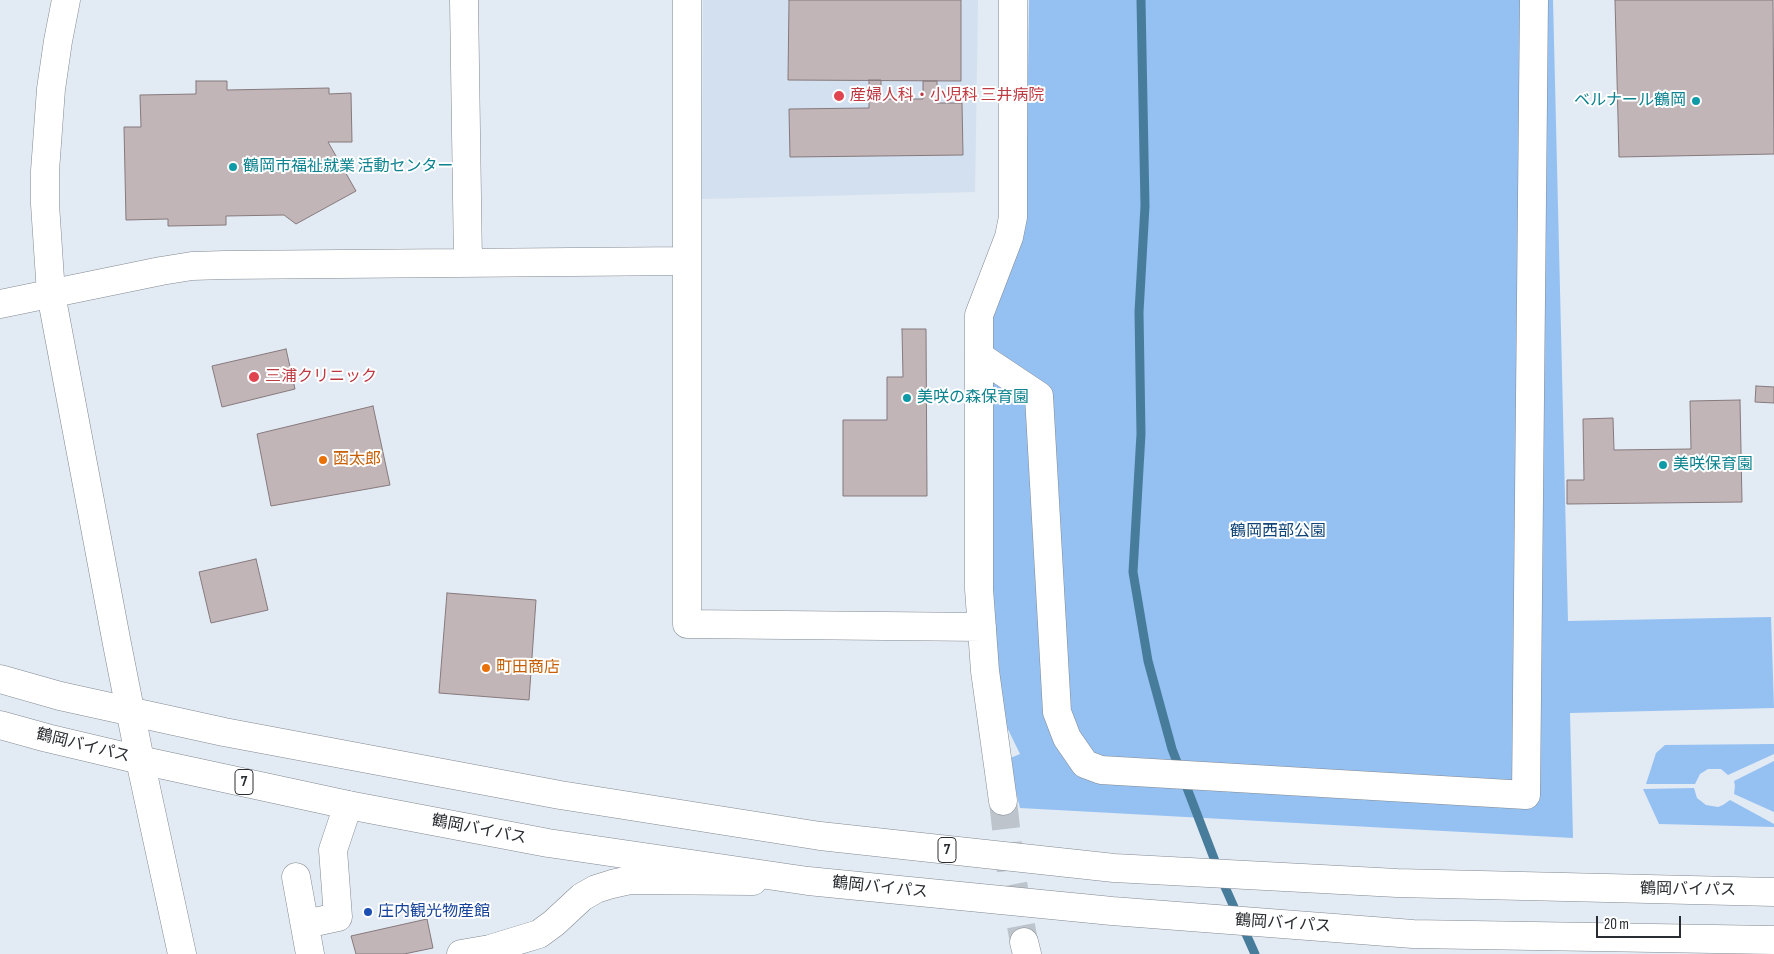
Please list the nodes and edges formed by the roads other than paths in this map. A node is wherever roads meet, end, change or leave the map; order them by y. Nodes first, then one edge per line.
1 (66, 0) edge
2 (464, 0) edge
3 (687, 0) edge
4 (1013, 0) edge
5 (1534, 0) edge
6 (686, 261) junction
7 (468, 262) junction
8 (52, 294) junction
9 (0, 304) edge
10 (980, 356) junction
11 (982, 627) junction
12 (0, 679) edge
13 (130, 711) junction
14 (0, 725) edge
15 (140, 760) junction
16 (1003, 801) tunnel mouth
17 (348, 806) junction
18 (296, 877) dead end
19 (808, 881) junction
20 (1774, 892) edge
21 (305, 924) junction
22 (1774, 940) edge
23 (182, 954) edge
24 (310, 954) edge
25 (461, 954) edge

1 - 8 main road
2 - 7 main road
3 - 6 main road
4 - 10 main road
5 - 10 main road
6 - 7 main road
6 - 11 main road
7 - 8 main road
8 - 9 main road
8 - 13 main road
10 - 11 main road
11 - 16 main road
12 - 13 main road, 鶴岡バイパス / 7
13 - 15 main road
13 - 20 main road, 鶴岡バイパス / 7
14 - 15 main road, 鶴岡バイパス / 7
15 - 17 main road, 鶴岡バイパス / 7
15 - 23 main road
17 - 19 main road, 鶴岡バイパス / 7
17 - 21 main road
18 - 21 main road
19 - 22 main road, 鶴岡バイパス / 7
19 - 25 main road
21 - 24 main road

